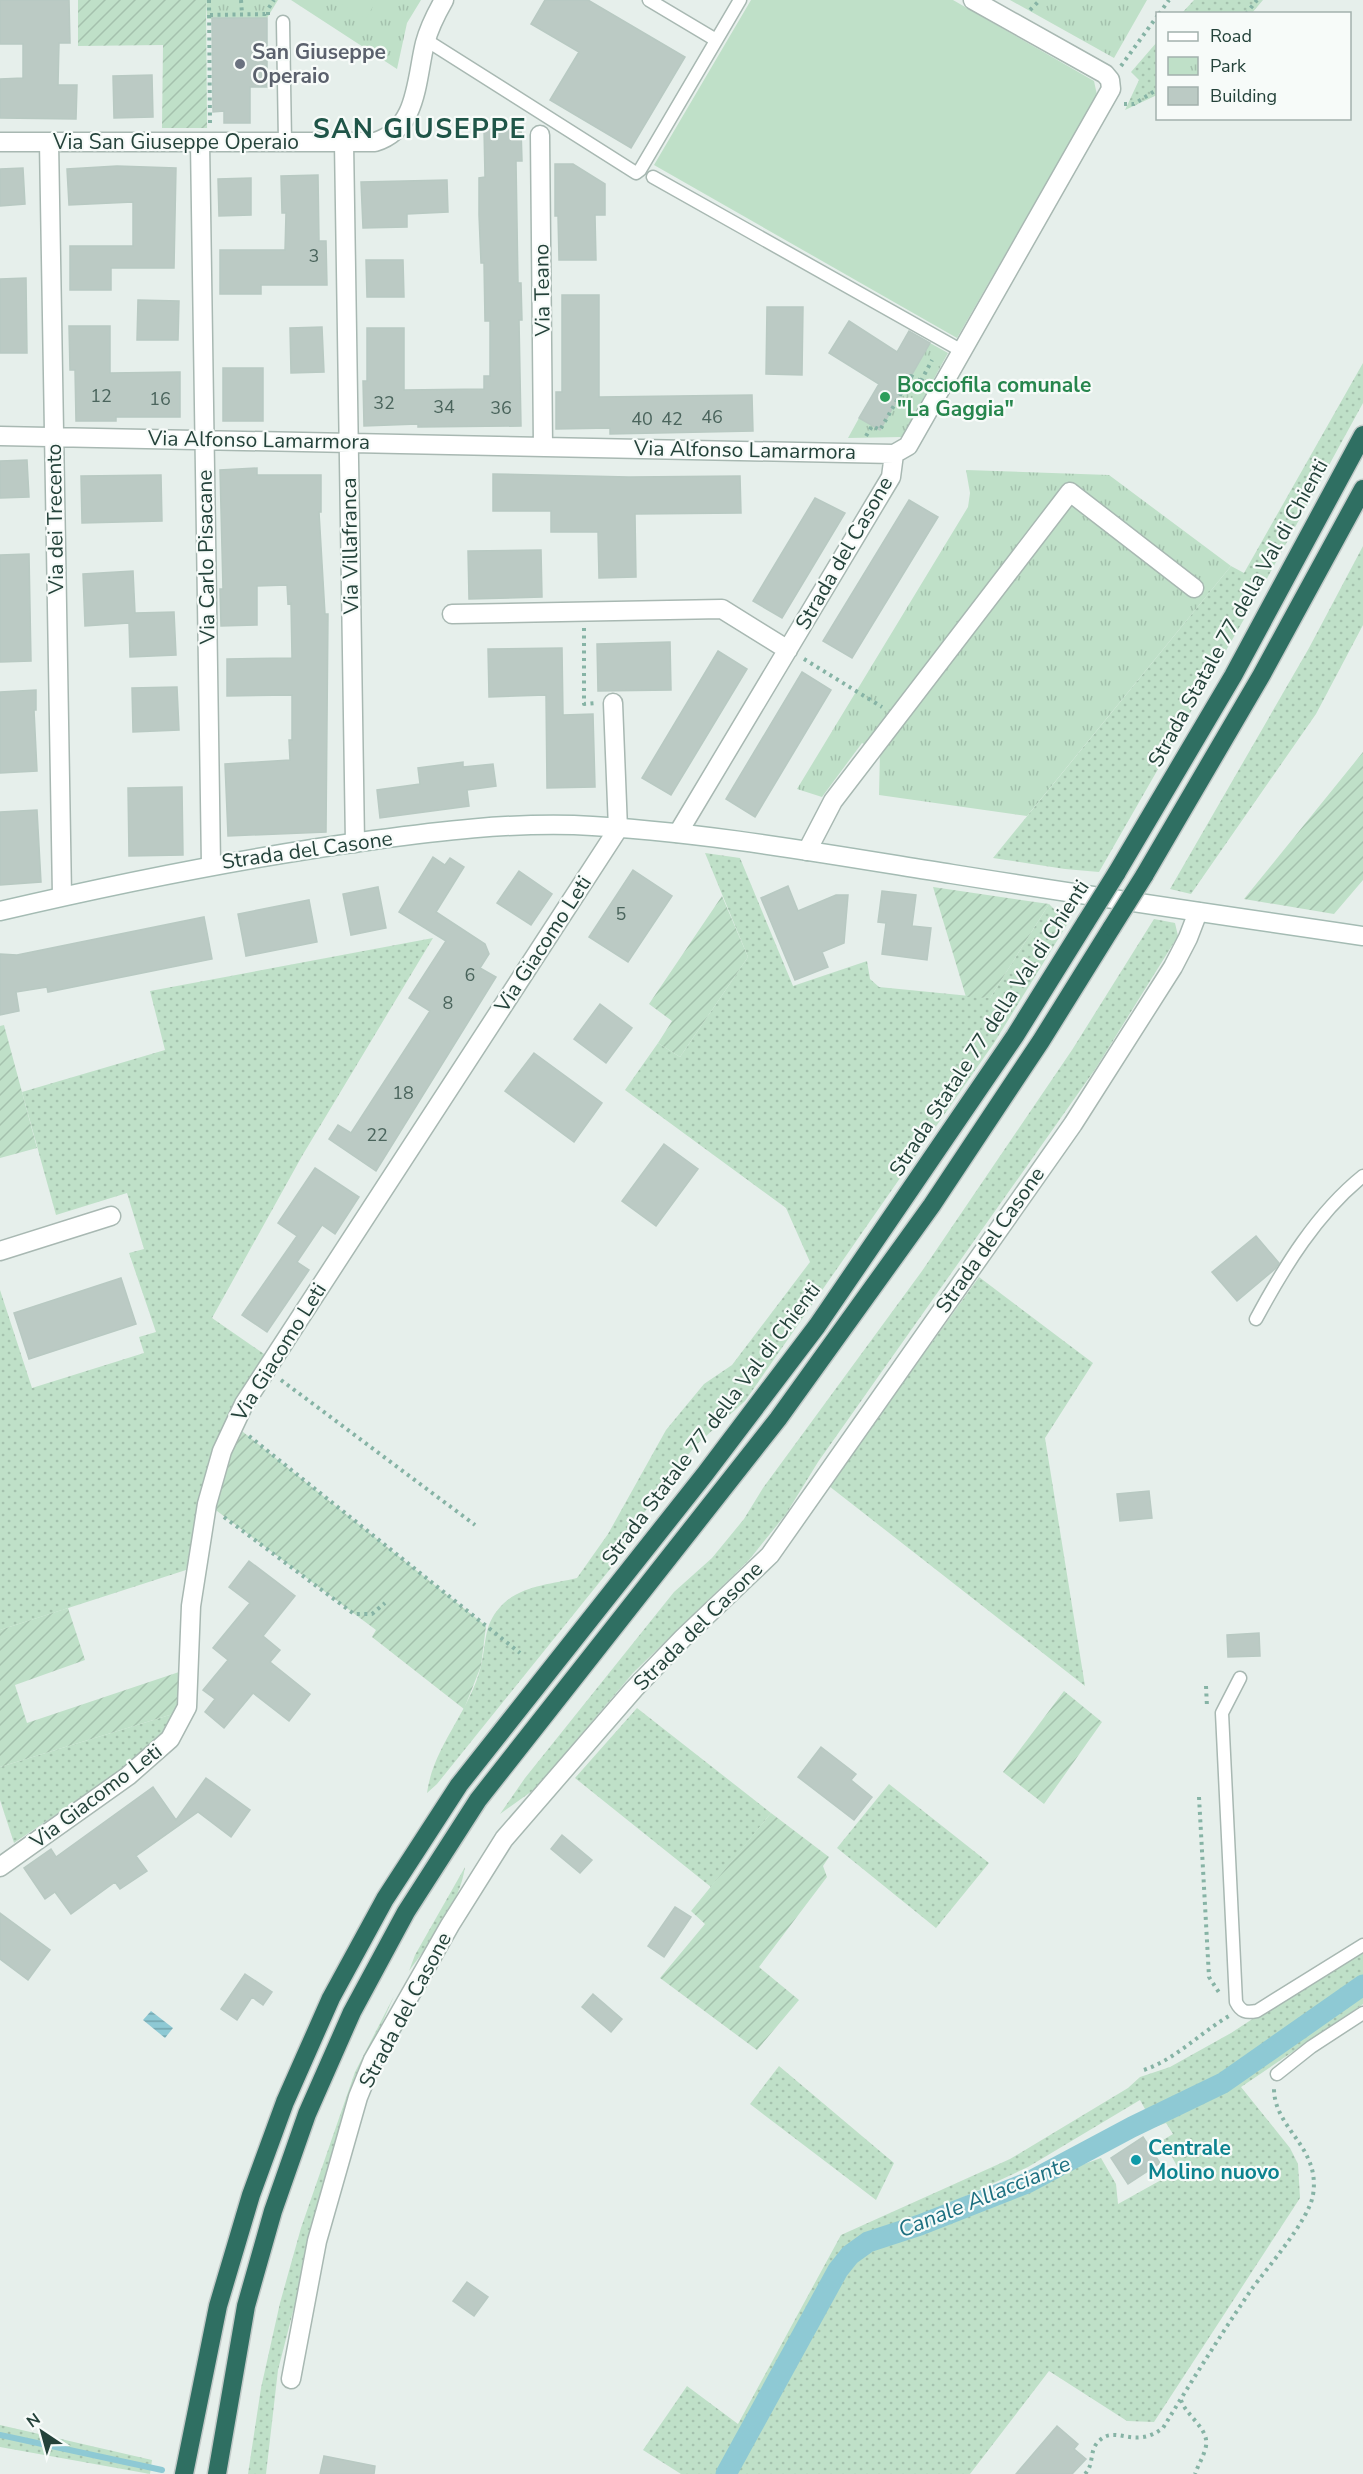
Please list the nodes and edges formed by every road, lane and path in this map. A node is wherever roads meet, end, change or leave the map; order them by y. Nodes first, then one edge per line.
1 (209, 0) edge
2 (242, 0) edge
3 (274, 0) edge
4 (444, 0) edge
5 (649, 0) edge
6 (740, 0) edge
7 (973, 0) edge
8 (1169, 0) edge
9 (1257, 0) edge
10 (268, 9) junction
11 (1160, 12) edge
12 (1248, 12) edge
13 (210, 15) junction
14 (242, 15) junction
15 (268, 15) dead end
16 (1156, 17) edge
17 (283, 22) dead end
18 (426, 40) junction
19 (716, 40) junction
20 (1110, 80) junction
21 (1156, 90) edge
22 (1106, 101) junction
23 (205, 135) junction
24 (540, 135) dead end
25 (0, 142) edge
26 (49, 142) junction
27 (285, 142) junction
28 (344, 142) junction
29 (653, 177) dead end
30 (962, 351) junction
31 (932, 360) dead end
32 (921, 381) junction
33 (939, 392) junction
34 (1363, 435) edge
35 (0, 436) edge
36 (54, 436) junction
37 (205, 439) junction
38 (348, 442) junction
39 (543, 446) junction
40 (858, 453) junction
41 (894, 454) junction
42 (1363, 489) edge
43 (1194, 588) dead end
44 (583, 612) junction
45 (452, 614) dead end
46 (788, 650) junction
47 (614, 703) joint
48 (897, 716) junction
49 (618, 829) junction
50 (678, 833) junction
51 (355, 843) junction
52 (807, 851) junction
53 (211, 865) junction
54 (62, 897) junction
55 (0, 911) edge
56 (1198, 912) junction
57 (1363, 936) edge
58 (1363, 1176) edge
59 (1363, 1189) edge
60 (1336, 1202) junction
61 (111, 1216) dead end
62 (0, 1251) edge
63 (1256, 1318) dead end
64 (267, 1369) junction
65 (248, 1436) dead end
66 (222, 1515) dead end
67 (475, 1526) dead end
68 (385, 1604) dead end
69 (520, 1653) dead end
70 (1240, 1678) dead end
71 (1198, 1797) dead end
72 (0, 1867) edge
73 (1363, 1945) edge
74 (1223, 1999) dead end
75 (1240, 2009) junction
76 (1363, 2013) edge
77 (1144, 2070) dead end
78 (1277, 2074) joint
79 (291, 2379) dead end
80 (1180, 2400) junction
81 (184, 2474) edge
82 (217, 2474) edge
83 (1085, 2474) edge
84 (1194, 2474) edge

1 - 13 path
2 - 14 path
3 - 10 path
4 - 18 street, Via San Giuseppe Operaio
5 - 19 lane
6 - 19 lane
7 - 20 street
8 - 11 path
9 - 12 path
10 - 14 path
10 - 15 path
13 - 14 path
13 - 23 path
16 - 20 path
17 - 27 lane
18 - 19 lane
18 - 28 street, Via San Giuseppe Operaio
20 - 22 street
21 - 22 path
22 - 30 street
23 - 26 street, Via San Giuseppe Operaio
23 - 27 street, Via San Giuseppe Operaio
23 - 37 street, Via Carlo Pisacane
24 - 39 street, Via Teano
25 - 26 street, Via San Giuseppe Operaio
26 - 36 street, Via dei Trecento
27 - 28 street, Via San Giuseppe Operaio
28 - 38 street, Via Villafranca
29 - 30 lane
30 - 33 street
31 - 32 path
32 - 33 path
32 - 40 path
33 - 41 street
34 - 81 highway, Strada Statale 77 della Val di Chienti, bridge
35 - 36 street, Via Alfonso Lamarmora
36 - 37 street, Via Alfonso Lamarmora
36 - 54 street, Via dei Trecento
37 - 38 street, Via Alfonso Lamarmora
37 - 53 street, Via Carlo Pisacane
38 - 39 street, Via Alfonso Lamarmora
38 - 51 street, Via Villafranca
39 - 40 street, Via Alfonso Lamarmora
40 - 41 street, Via Alfonso Lamarmora
41 - 46 street, Strada del Casone
42 - 82 highway, bridge
43 - 48 street
44 - 45 street, Strada del Casone
44 - 46 street, Strada del Casone
44 - 47 path
46 - 48 path
46 - 50 street, Strada del Casone
47 - 49 street
48 - 52 street
49 - 50 street, Strada del Casone
49 - 51 street, Strada del Casone
49 - 64 street, Via Giacomo Leti
50 - 52 street, Strada del Casone
51 - 53 street, Strada del Casone
52 - 56 street, Strada del Casone
53 - 54 street, Strada del Casone
54 - 55 street, Strada del Casone
56 - 57 street, Strada del Casone
56 - 79 street, Strada del Casone
58 - 60 lane
59 - 60 lane
60 - 63 lane
61 - 62 street
64 - 67 path
64 - 72 street, Via Giacomo Leti
65 - 69 path
66 - 68 path
70 - 75 lane
71 - 74 path
73 - 75 lane
75 - 77 path
76 - 78 lane
78 - 80 path
80 - 83 path
80 - 84 path

